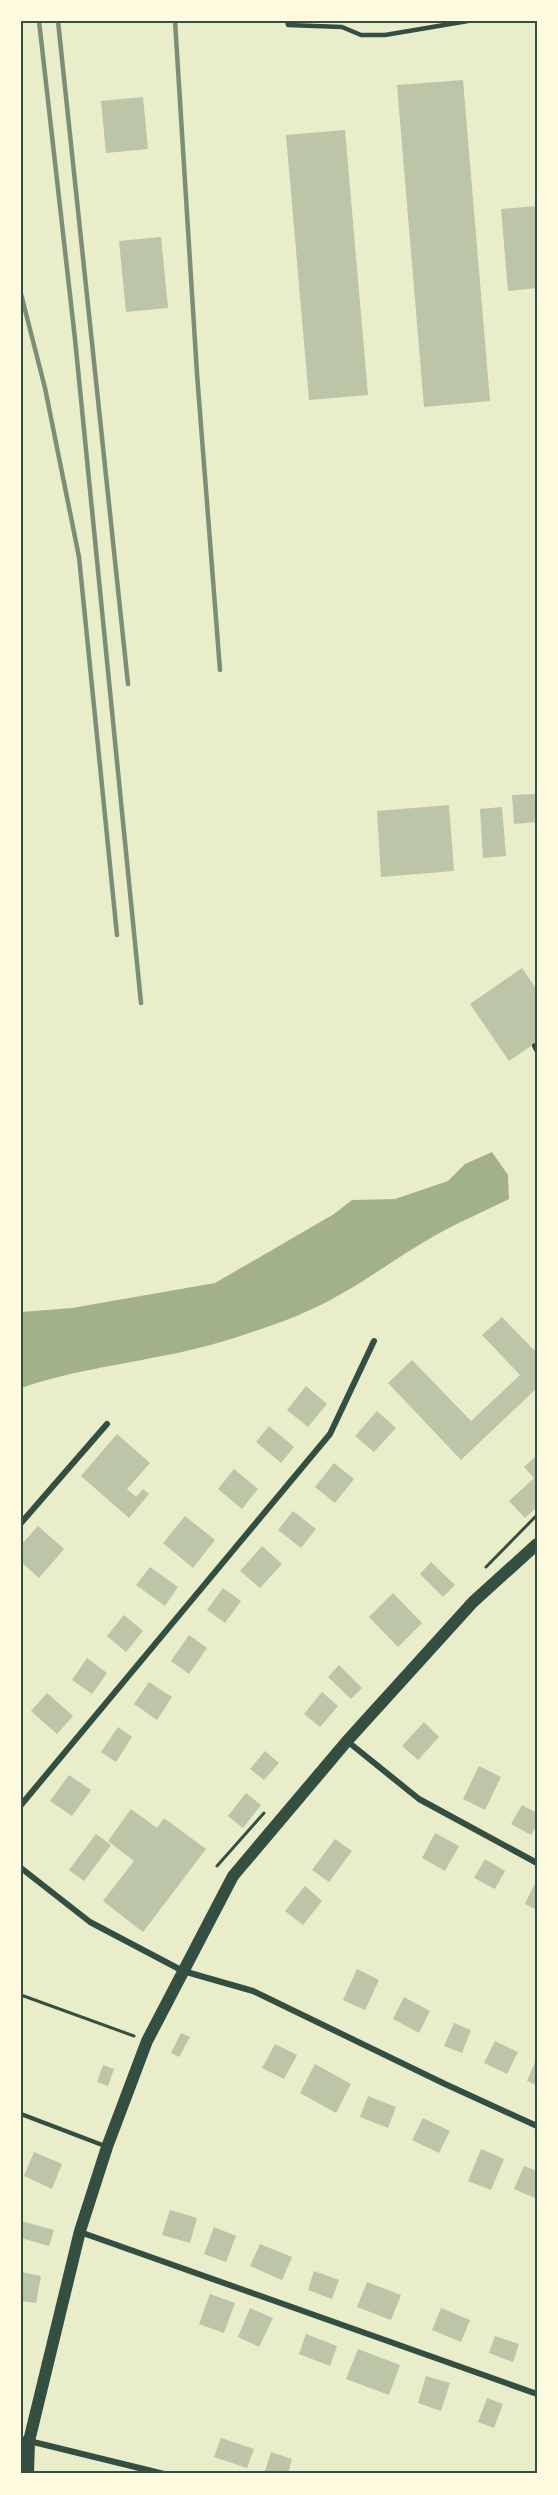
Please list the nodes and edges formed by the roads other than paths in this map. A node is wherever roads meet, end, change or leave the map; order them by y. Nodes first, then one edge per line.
1 (287, 21) edge
2 (468, 21) edge
3 (374, 1341) dead end
4 (107, 1424) dead end
5 (21, 1523) edge
6 (537, 1544) edge
7 (347, 1741) junction
8 (21, 1805) edge
9 (537, 1863) edge
10 (21, 1868) edge
11 (183, 1971) junction
12 (21, 2114) edge
13 (537, 2126) edge
14 (107, 2147) junction
15 (80, 2231) junction
16 (537, 2394) edge
17 (25, 2440) edge
18 (28, 2474) edge
19 (164, 2474) edge

1 - 2 lane
3 - 8 street
4 - 5 street
6 - 7 main road
7 - 9 street
7 - 11 main road
10 - 11 street
11 - 13 street
11 - 14 main road
12 - 14 lane
14 - 15 main road
15 - 16 street
15 - 17 main road
17 - 18 main road
17 - 19 street

